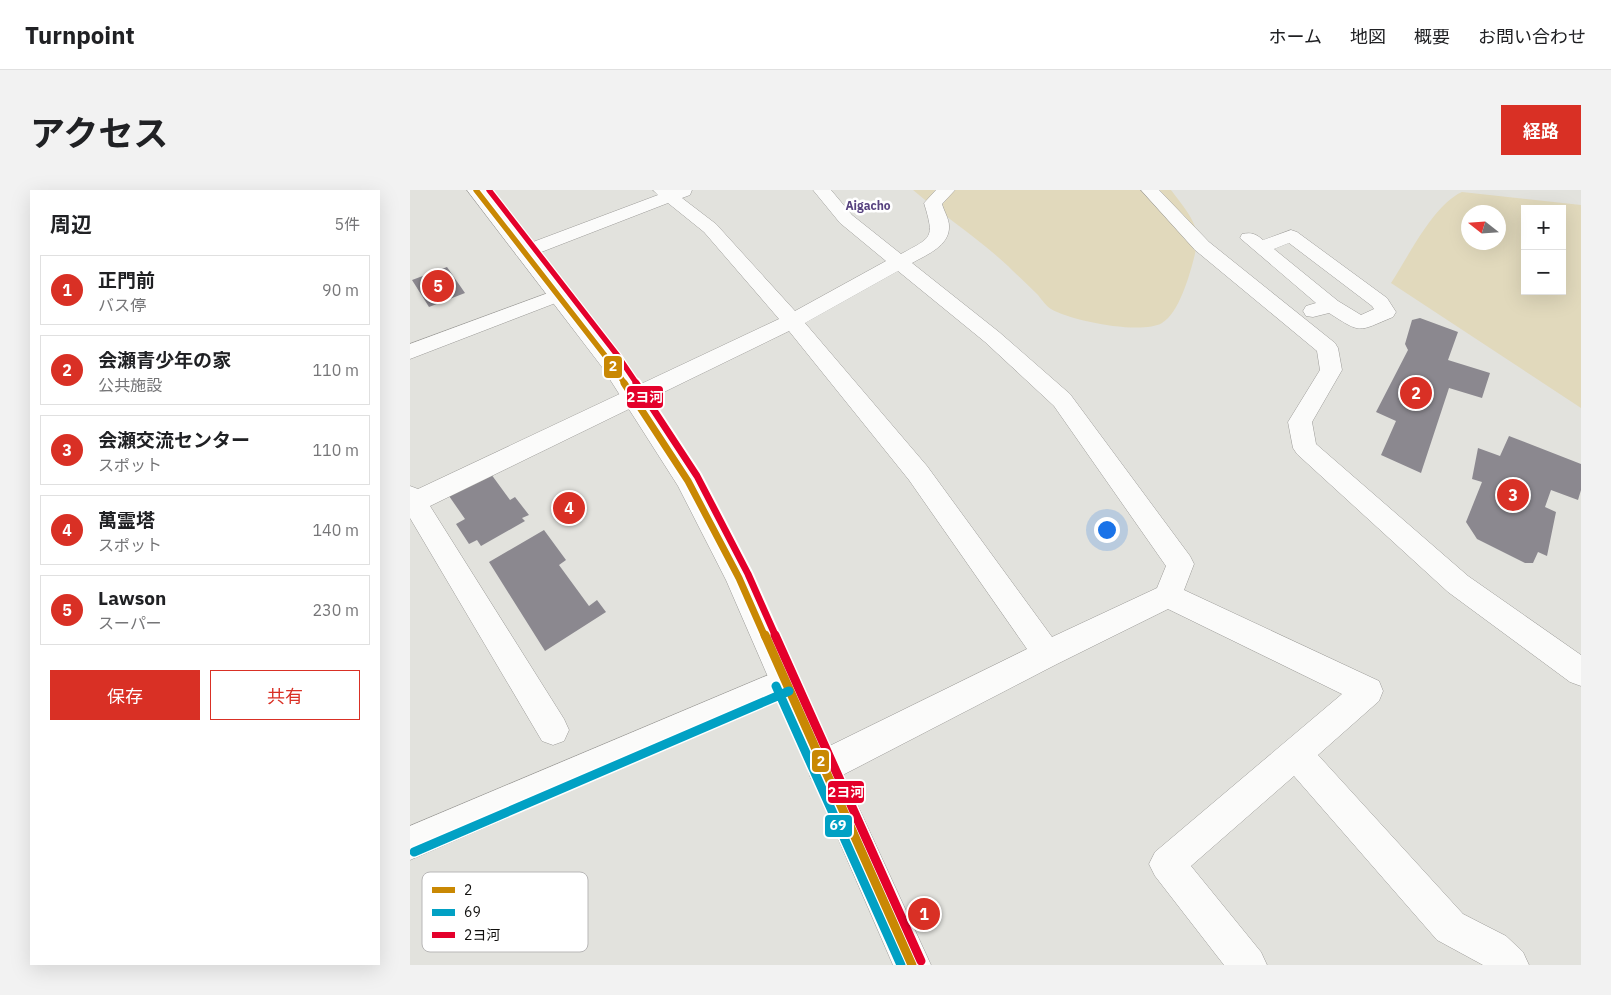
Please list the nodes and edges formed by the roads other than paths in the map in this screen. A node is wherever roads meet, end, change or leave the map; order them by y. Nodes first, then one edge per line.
1 (476, 190) edge
2 (822, 190) edge
3 (946, 190) edge
4 (1150, 190) edge
5 (673, 192) edge
6 (524, 252) junction
7 (900, 262) junction
8 (559, 295) junction
9 (1331, 305) junction
10 (1290, 318) junction
11 (792, 321) junction
12 (410, 352) edge
13 (634, 396) junction
14 (412, 499) edge
15 (1168, 596) junction
16 (1047, 654) junction
17 (1581, 672) edge
18 (785, 682) junction
19 (553, 730) dead end
20 (1296, 752) junction
21 (823, 767) junction
22 (422, 838) edge
23 (912, 965) edge
24 (1248, 965) edge
25 (1510, 965) edge

1 - 6 main road
2 - 7 main road
3 - 7 main road
4 - 10 main road
5 - 6 main road
5 - 11 main road
6 - 8 main road
7 - 11 main road
7 - 15 main road
8 - 12 main road
8 - 13 main road
9 - 9 main road
9 - 10 main road
10 - 17 main road
11 - 13 main road
11 - 16 main road
13 - 14 main road
13 - 18 main road
14 - 19 main road
15 - 16 main road
15 - 20 main road
16 - 21 main road
18 - 21 main road
18 - 22 main road
20 - 24 main road
20 - 25 main road
21 - 23 main road

